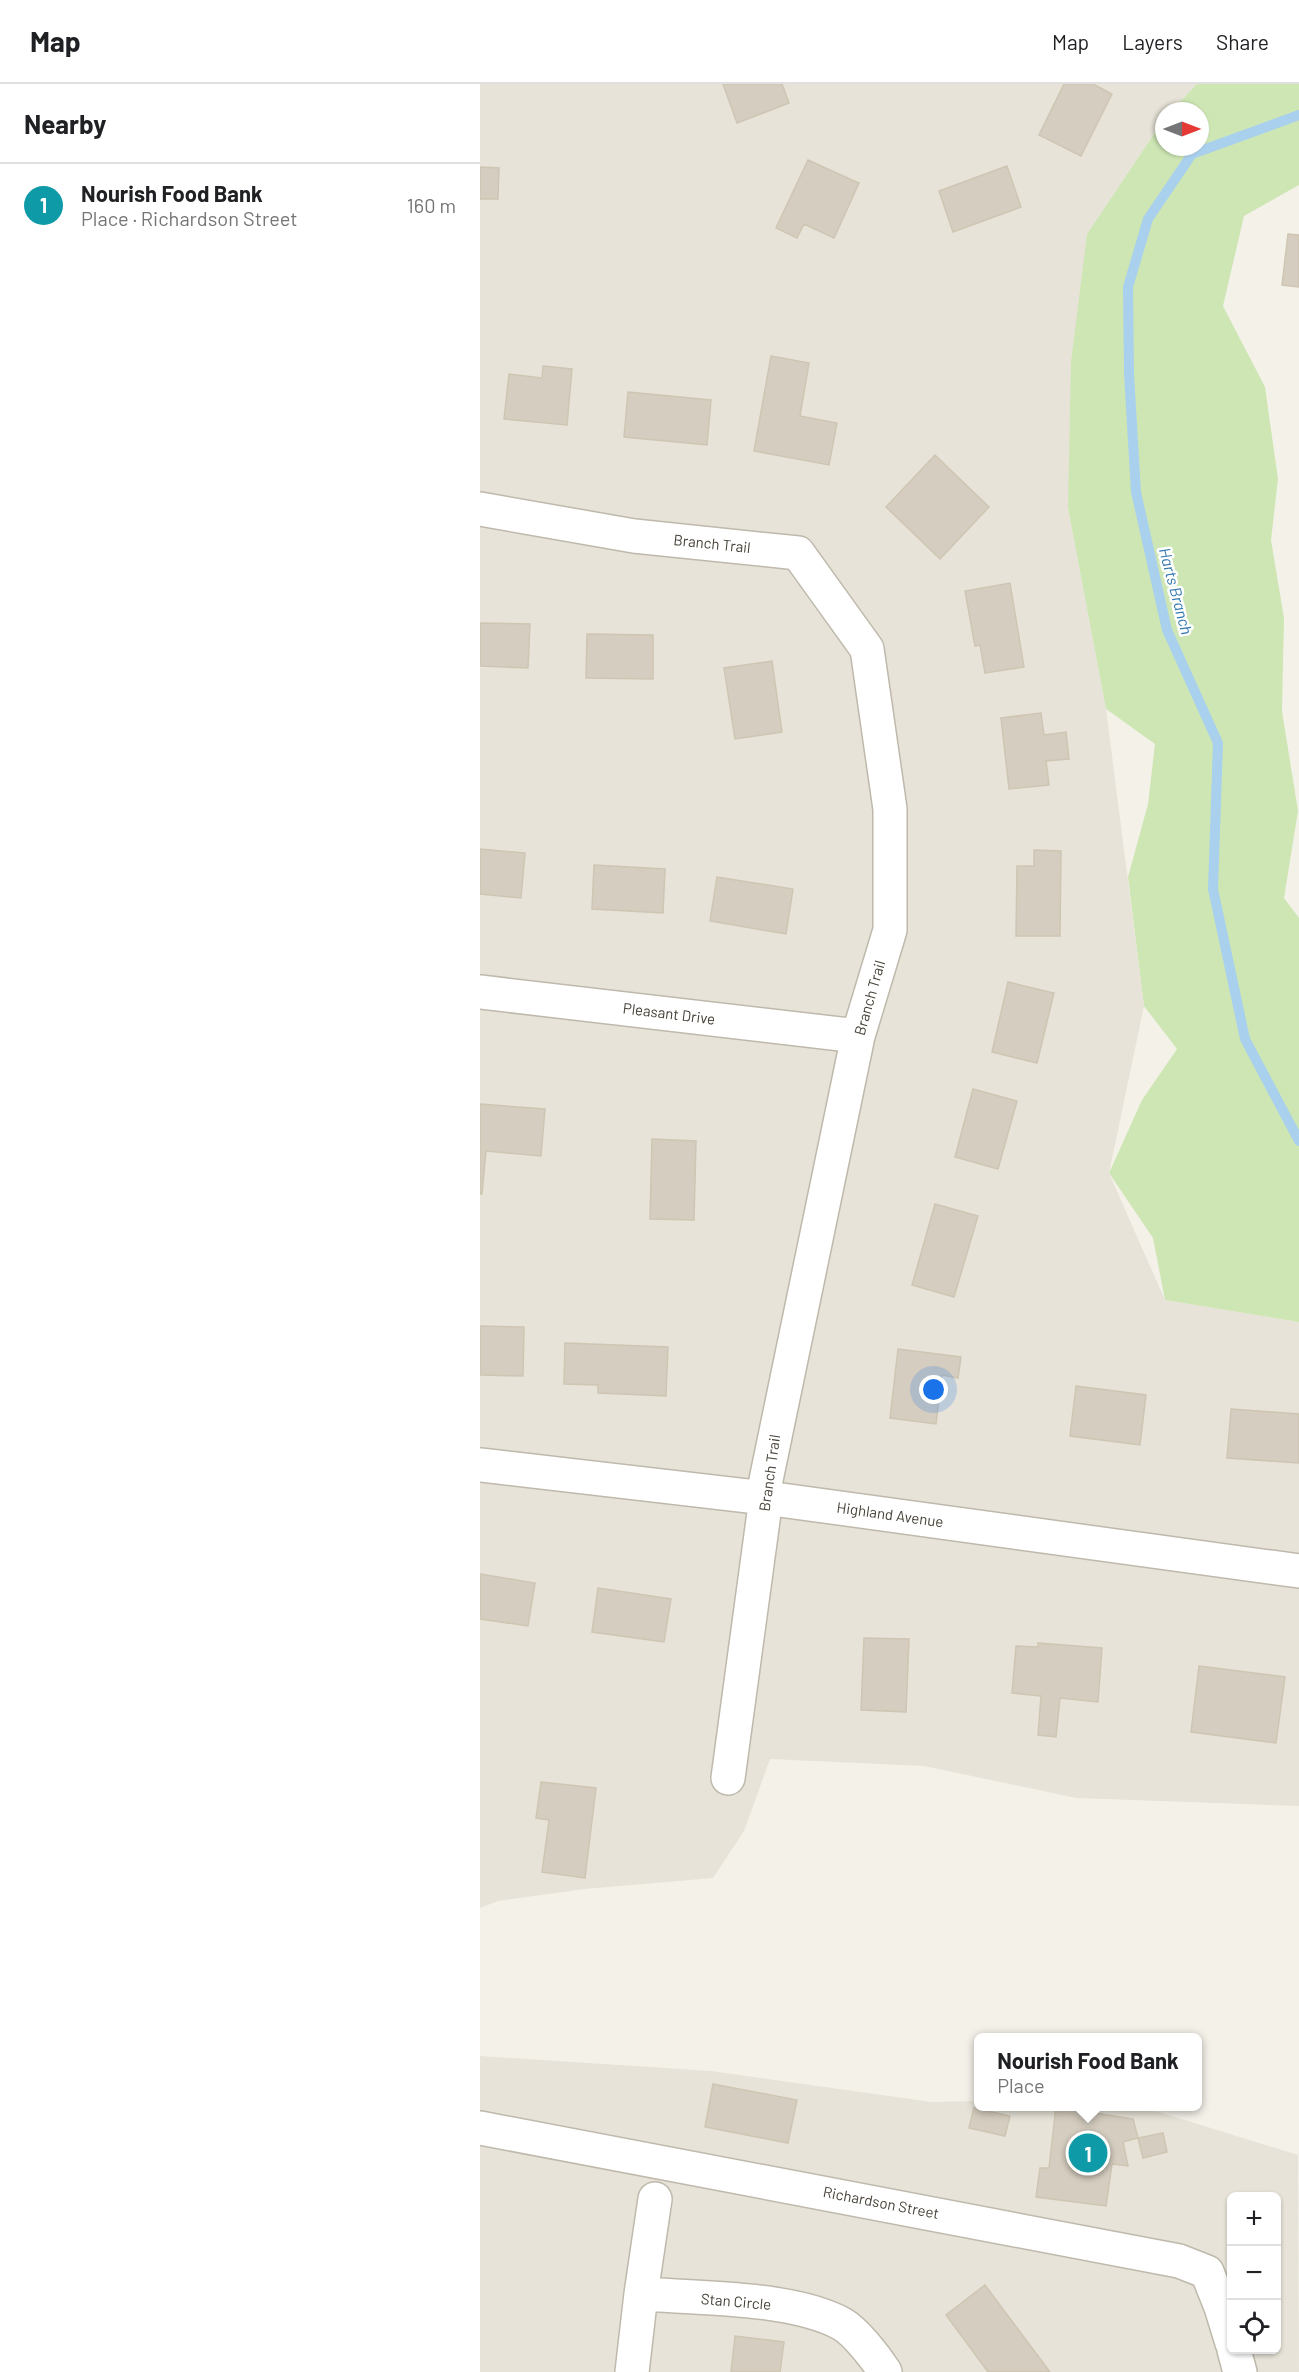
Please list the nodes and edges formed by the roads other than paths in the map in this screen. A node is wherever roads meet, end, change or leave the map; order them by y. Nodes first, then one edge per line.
1 (480, 509) edge
2 (480, 992) edge
3 (858, 1036) junction
4 (480, 1465) edge
5 (766, 1498) junction
6 (1299, 1571) edge
7 (728, 1778) dead end
8 (480, 2128) edge
9 (655, 2199) dead end
10 (641, 2294) junction
11 (1227, 2327) edge
12 (1235, 2354) edge
13 (632, 2372) edge
14 (885, 2372) edge
15 (1240, 2372) edge

1 - 3 street, Branch Trail
2 - 3 street, Pleasant Drive
3 - 5 street, Branch Trail
4 - 5 street, Highland Avenue
5 - 6 street, Highland Avenue
5 - 7 street, Branch Trail
8 - 11 street, Richardson Street
9 - 10 street
10 - 13 street
10 - 14 street, Stan Circle
12 - 15 street

